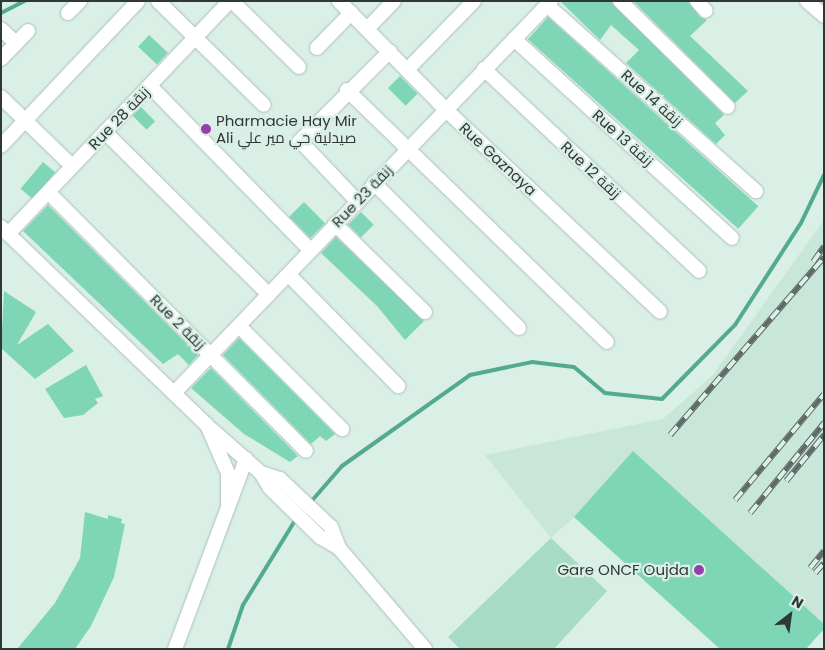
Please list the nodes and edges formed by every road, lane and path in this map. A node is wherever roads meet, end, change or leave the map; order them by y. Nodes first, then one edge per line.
1 (80, 1) edge
2 (138, 1) edge
3 (158, 1) edge
4 (231, 1) edge
5 (339, 1) edge
6 (394, 1) edge
7 (474, 1) edge
8 (620, 1) edge
9 (807, 1) edge
10 (549, 3) edge
11 (68, 13) dead end
12 (351, 13) junction
13 (824, 16) edge
14 (1, 29) edge
15 (367, 29) junction
16 (28, 31) dead end
17 (195, 38) junction
18 (514, 39) junction
19 (16, 43) junction
20 (317, 48) dead end
21 (390, 51) junction
22 (1, 59) edge
23 (298, 67) dead end
24 (408, 69) junction
25 (484, 69) junction
26 (150, 86) junction
27 (348, 90) junction
28 (1, 96) edge
29 (264, 104) dead end
30 (728, 107) dead end
31 (446, 110) junction
32 (26, 120) junction
33 (105, 132) junction
34 (1, 146) edge
35 (409, 148) junction
36 (71, 165) junction
37 (374, 183) junction
38 (756, 191) dead end
39 (48, 193) junction
40 (357, 201) junction
41 (335, 224) junction
42 (5, 231) edge
43 (732, 238) dead end
44 (310, 250) junction
45 (699, 271) dead end
46 (289, 274) junction
47 (270, 294) junction
48 (425, 312) dead end
49 (660, 312) dead end
50 (239, 326) junction
51 (520, 328) dead end
52 (607, 342) dead end
53 (211, 355) junction
54 (398, 386) dead end
55 (174, 393) junction
56 (207, 425) junction
57 (342, 429) dead end
58 (306, 451) dead end
59 (246, 459) junction
60 (261, 473) junction
61 (228, 504) junction
62 (339, 548) junction
63 (175, 649) edge
64 (425, 649) edge

1 - 11 street
2 - 32 street
3 - 17 street
4 - 17 street, Rue 28 زنقة
4 - 23 street
5 - 12 street, Rue Gaznaya
6 - 15 street
7 - 24 street
8 - 30 street
9 - 13 street
10 - 18 street, Rue 23 زنقة
10 - 38 street, Rue 14 زنقة
12 - 15 street, Rue Gaznaya
12 - 20 street
14 - 19 street
15 - 21 street, Rue Gaznaya
16 - 19 street
17 - 26 street, Rue 28 زنقة
17 - 29 street
18 - 25 street, Rue 23 زنقة
18 - 43 street, Rue 13 زنقة
19 - 22 street
21 - 24 street, Rue Gaznaya
21 - 27 street
24 - 31 street, Rue Gaznaya
25 - 31 street, Rue 23 زنقة
25 - 45 street, Rue 12 زنقة
26 - 33 street, Rue 28 زنقة
26 - 44 street
27 - 35 street
27 - 40 street
28 - 32 street
31 - 35 street, Rue 23 زنقة
31 - 49 street, Rue Gaznaya
32 - 34 street
32 - 36 street
33 - 36 street, Rue 28 زنقة
33 - 47 street
35 - 37 street, Rue 23 زنقة
35 - 52 street
36 - 39 street, Rue 28 زنقة
37 - 40 street, Rue 23 زنقة
37 - 51 street
39 - 42 street, Rue 28 زنقة
39 - 53 street, Rue 2 زنقة
40 - 41 street, Rue 23 زنقة
41 - 44 street, Rue 23 زنقة
41 - 48 street
42 - 55 street
44 - 46 street, Rue 23 زنقة
46 - 47 street, Rue 23 زنقة
46 - 54 street
47 - 50 street, Rue 23 زنقة
50 - 53 street, Rue 23 زنقة
50 - 57 street
53 - 55 street, Rue 23 زنقة
53 - 58 street, Rue 2 زنقة
55 - 56 street
56 - 59 street
56 - 61 street
59 - 60 street
59 - 61 street
60 - 62 street
60 - 62 street
61 - 63 street
62 - 64 street

